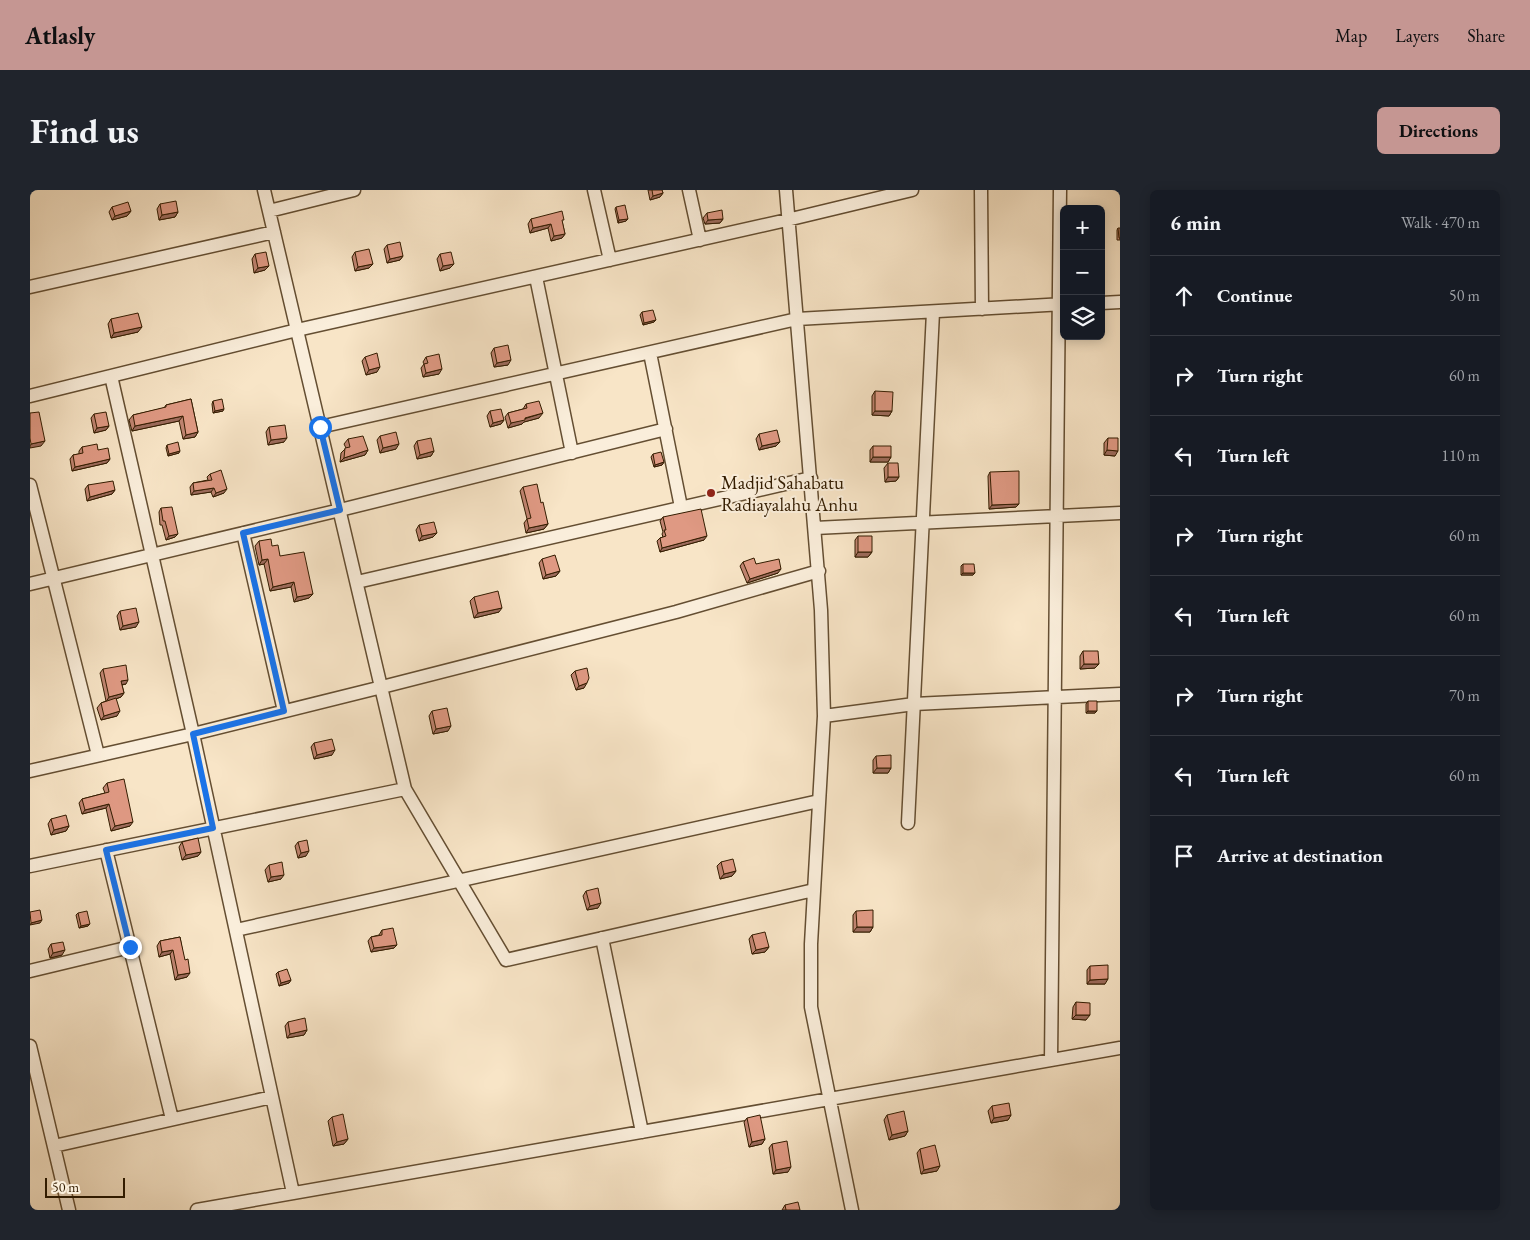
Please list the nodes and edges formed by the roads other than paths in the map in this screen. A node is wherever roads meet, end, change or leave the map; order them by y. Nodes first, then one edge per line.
1 (264, 190) edge
2 (354, 190) edge
3 (594, 190) edge
4 (689, 190) edge
5 (786, 190) edge
6 (912, 190) edge
7 (981, 190) edge
8 (1060, 190) edge
9 (269, 211) junction
10 (787, 220) junction
11 (274, 232) junction
12 (700, 240) junction
13 (610, 260) junction
14 (536, 277) junction
15 (30, 288) edge
16 (1061, 295) edge
17 (1105, 302) edge
18 (1120, 302) edge
19 (1060, 304) edge
20 (982, 309) junction
21 (934, 312) junction
22 (797, 319) junction
23 (297, 330) junction
24 (1060, 340) edge
25 (650, 352) junction
26 (556, 374) junction
27 (111, 376) junction
28 (30, 396) edge
29 (320, 427) junction
30 (666, 429) junction
31 (572, 453) junction
32 (811, 478) junction
33 (30, 485) edge
34 (681, 506) junction
35 (340, 510) junction
36 (1120, 514) edge
37 (1056, 516) junction
38 (923, 523) junction
39 (815, 528) junction
40 (243, 533) junction
41 (152, 555) junction
42 (819, 571) junction
43 (53, 578) junction
44 (357, 582) junction
45 (30, 584) edge
46 (382, 687) junction
47 (1120, 694) edge
48 (1055, 698) junction
49 (914, 704) junction
50 (284, 711) junction
51 (824, 716) junction
52 (193, 734) junction
53 (98, 755) junction
54 (30, 771) edge
55 (405, 788) junction
56 (819, 801) junction
57 (908, 823) dead end
58 (213, 828) junction
59 (106, 850) junction
60 (30, 866) edge
61 (460, 881) junction
62 (814, 890) junction
63 (236, 930) junction
64 (602, 938) junction
65 (130, 947) junction
66 (30, 971) edge
67 (30, 1046) edge
68 (1120, 1048) edge
69 (1051, 1060) junction
70 (272, 1096) junction
71 (830, 1099) junction
72 (172, 1119) junction
73 (642, 1132) junction
74 (54, 1146) junction
75 (293, 1193) junction
76 (234, 1207) edge
77 (69, 1210) edge
78 (197, 1210) edge
79 (852, 1210) edge

1 - 9 street
2 - 9 street
3 - 13 street
4 - 12 street
5 - 10 street
6 - 10 street
7 - 20 street
8 - 16 street
9 - 11 street
10 - 12 street
10 - 22 street
11 - 15 street
11 - 23 street
12 - 13 street
13 - 14 street
14 - 23 street
14 - 26 street
17 - 18 street
19 - 20 street
20 - 21 street
21 - 22 street
21 - 38 street
22 - 25 street
22 - 32 street
23 - 27 street
23 - 29 street
24 - 37 street
25 - 26 street
25 - 30 street
26 - 29 street
26 - 31 street
27 - 28 street
27 - 41 street
29 - 35 street
30 - 31 street
30 - 34 street
31 - 35 street
32 - 34 street
32 - 39 street
33 - 43 street
34 - 44 street
35 - 40 street
35 - 44 street
36 - 37 street
37 - 38 street
37 - 48 street
38 - 39 street
38 - 49 street
39 - 42 street
40 - 41 street
40 - 50 street
41 - 43 street
41 - 52 street
42 - 46 street
42 - 51 street
43 - 45 street
43 - 53 street
44 - 46 street
46 - 50 street
46 - 55 street
47 - 48 street
48 - 49 street
48 - 69 street
49 - 51 street
49 - 57 street
50 - 52 street
51 - 56 street
52 - 53 street
52 - 58 street
53 - 54 street
55 - 58 street
55 - 61 street
56 - 61 street
56 - 62 street
58 - 59 street
58 - 63 street
59 - 60 street
59 - 65 street
61 - 63 street
61 - 64 street
62 - 64 street
62 - 71 street
63 - 70 street
64 - 73 street
65 - 66 street
65 - 72 street
67 - 74 street
68 - 69 street
69 - 71 street
70 - 72 street
70 - 75 street
71 - 73 street
71 - 79 street
72 - 74 street
73 - 75 street
74 - 77 street
75 - 76 street
76 - 78 street

